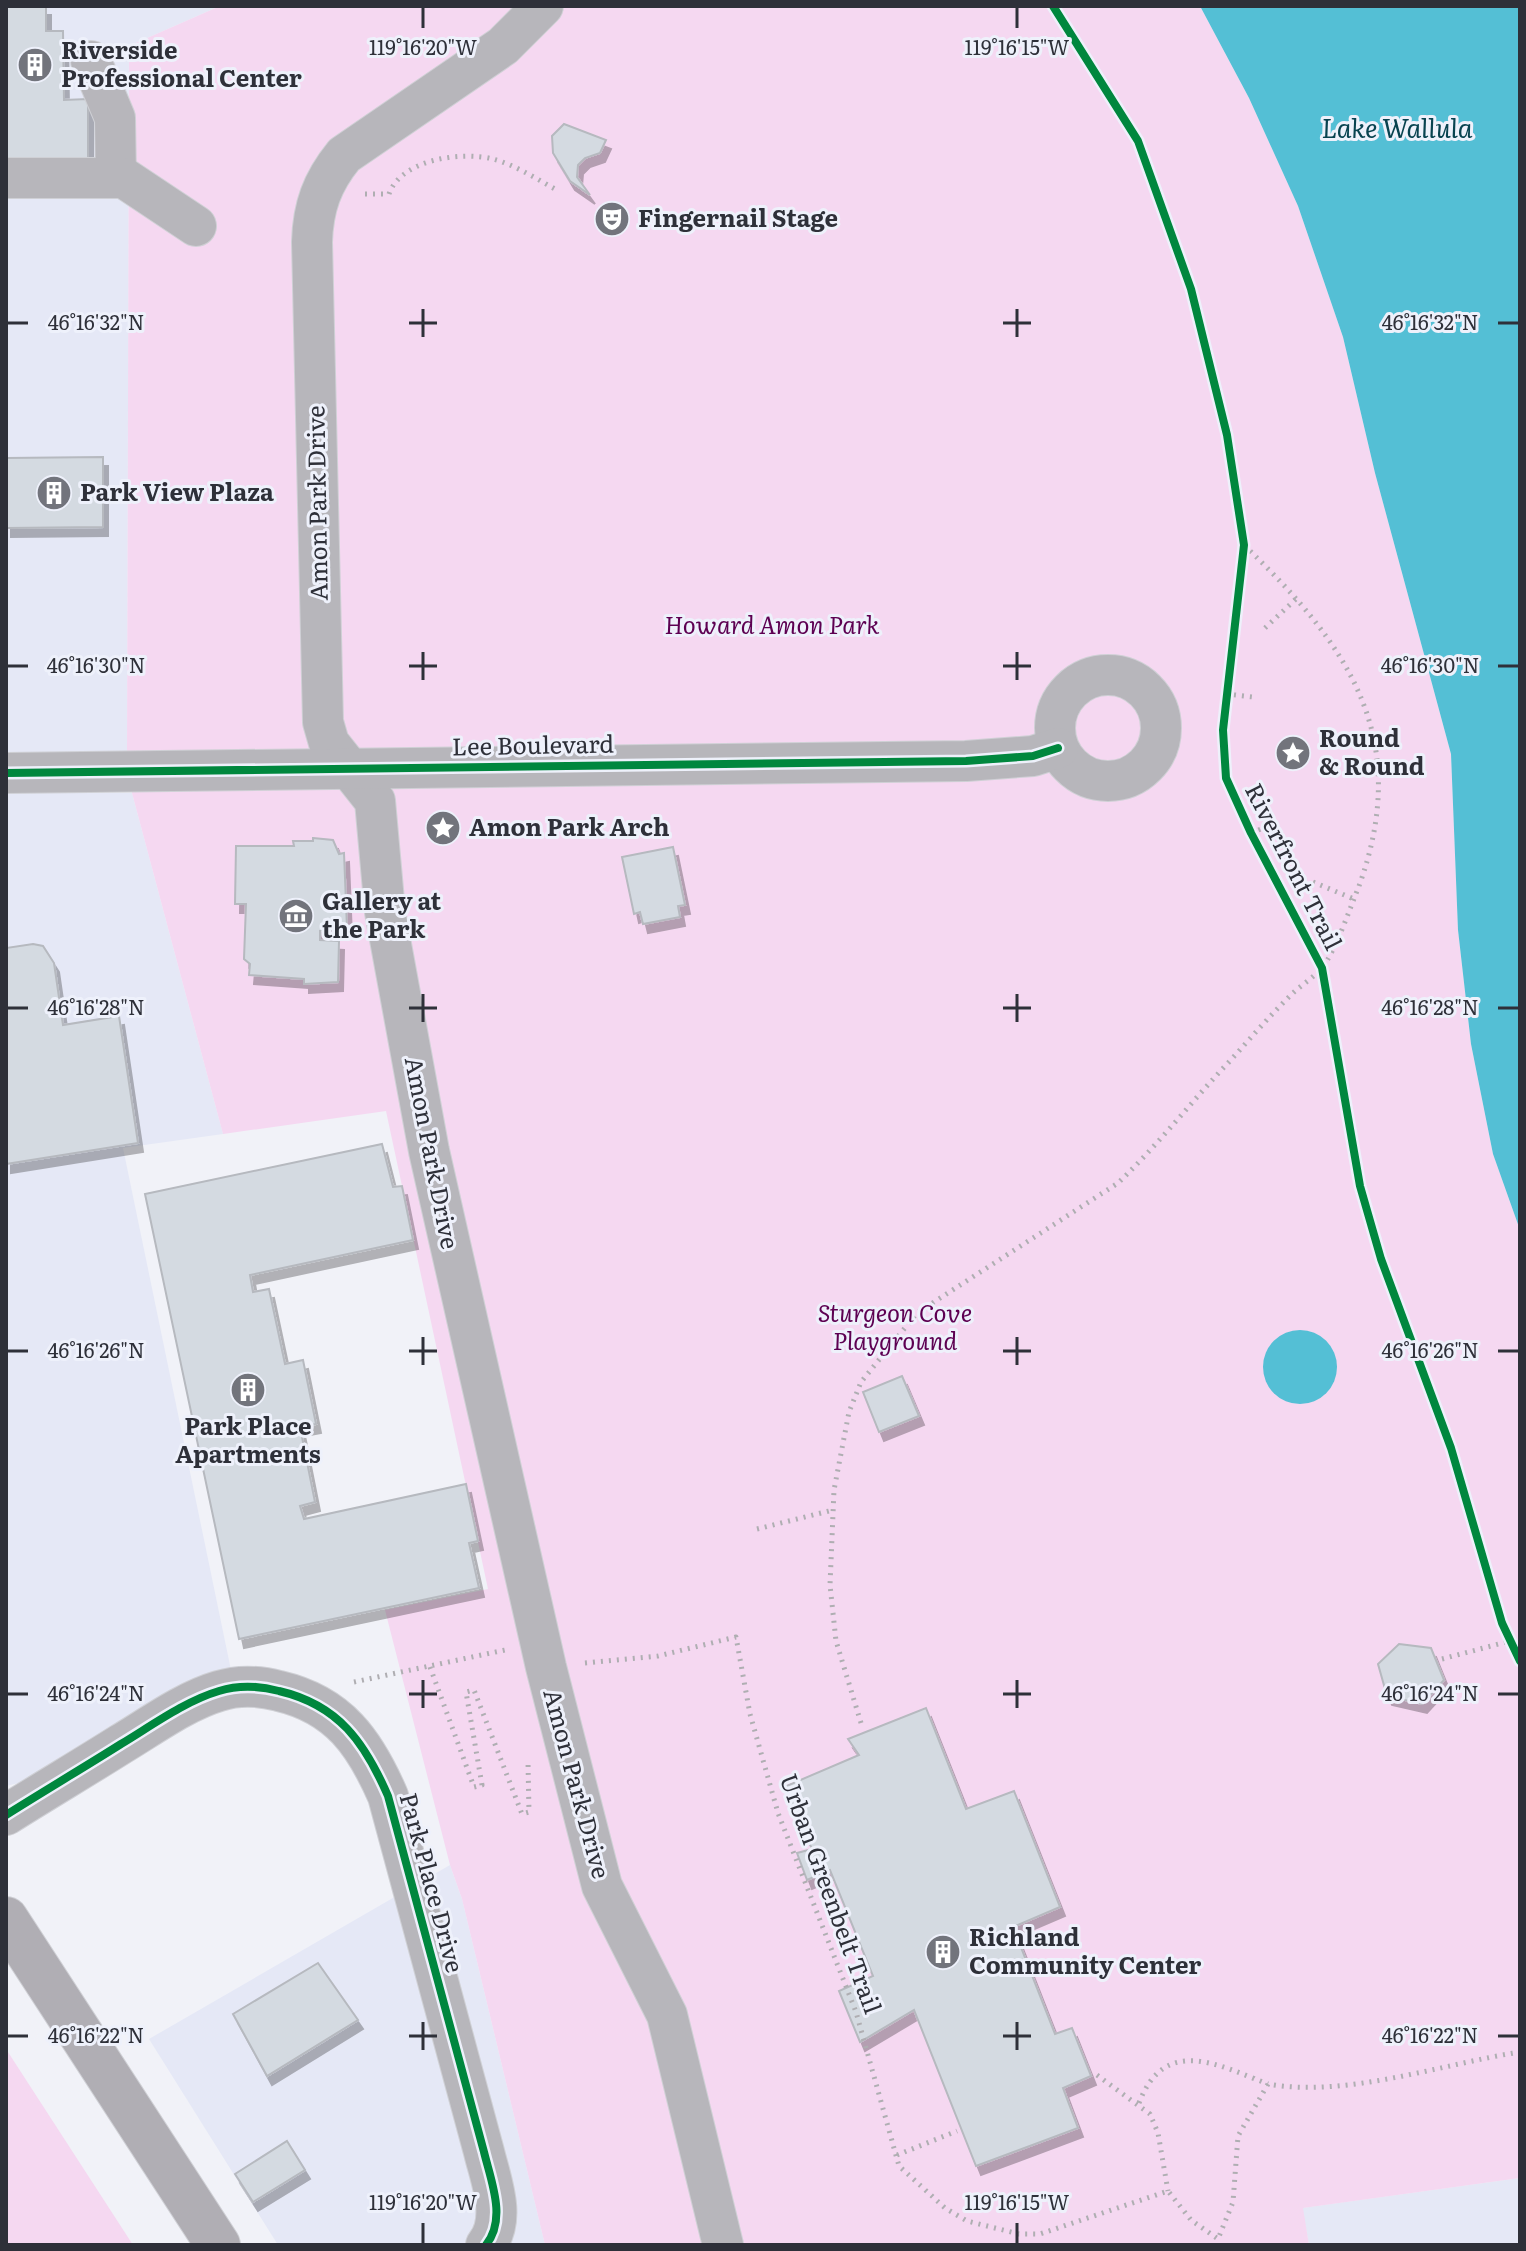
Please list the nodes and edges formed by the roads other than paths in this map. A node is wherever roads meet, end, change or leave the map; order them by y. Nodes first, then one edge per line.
1 (543, 6) edge
2 (91, 61) dead end
3 (6, 178) edge
4 (116, 178) junction
5 (196, 226) dead end
6 (1058, 748) dead end
7 (351, 769) junction
8 (6, 773) edge
9 (6, 1815) edge
10 (6, 1919) edge
11 (6, 1976) edge
12 (75, 2025) junction
13 (218, 2245) edge
14 (486, 2245) edge
15 (723, 2245) edge

1 - 7 street, Amon Park Drive
2 - 4 street
3 - 4 street
4 - 5 street
6 - 7 street, Lee Boulevard
7 - 8 street, Lee Boulevard
7 - 15 street, Amon Park Drive
9 - 14 street, Park Place Drive
10 - 12 main road
11 - 12 main road
12 - 13 main road

